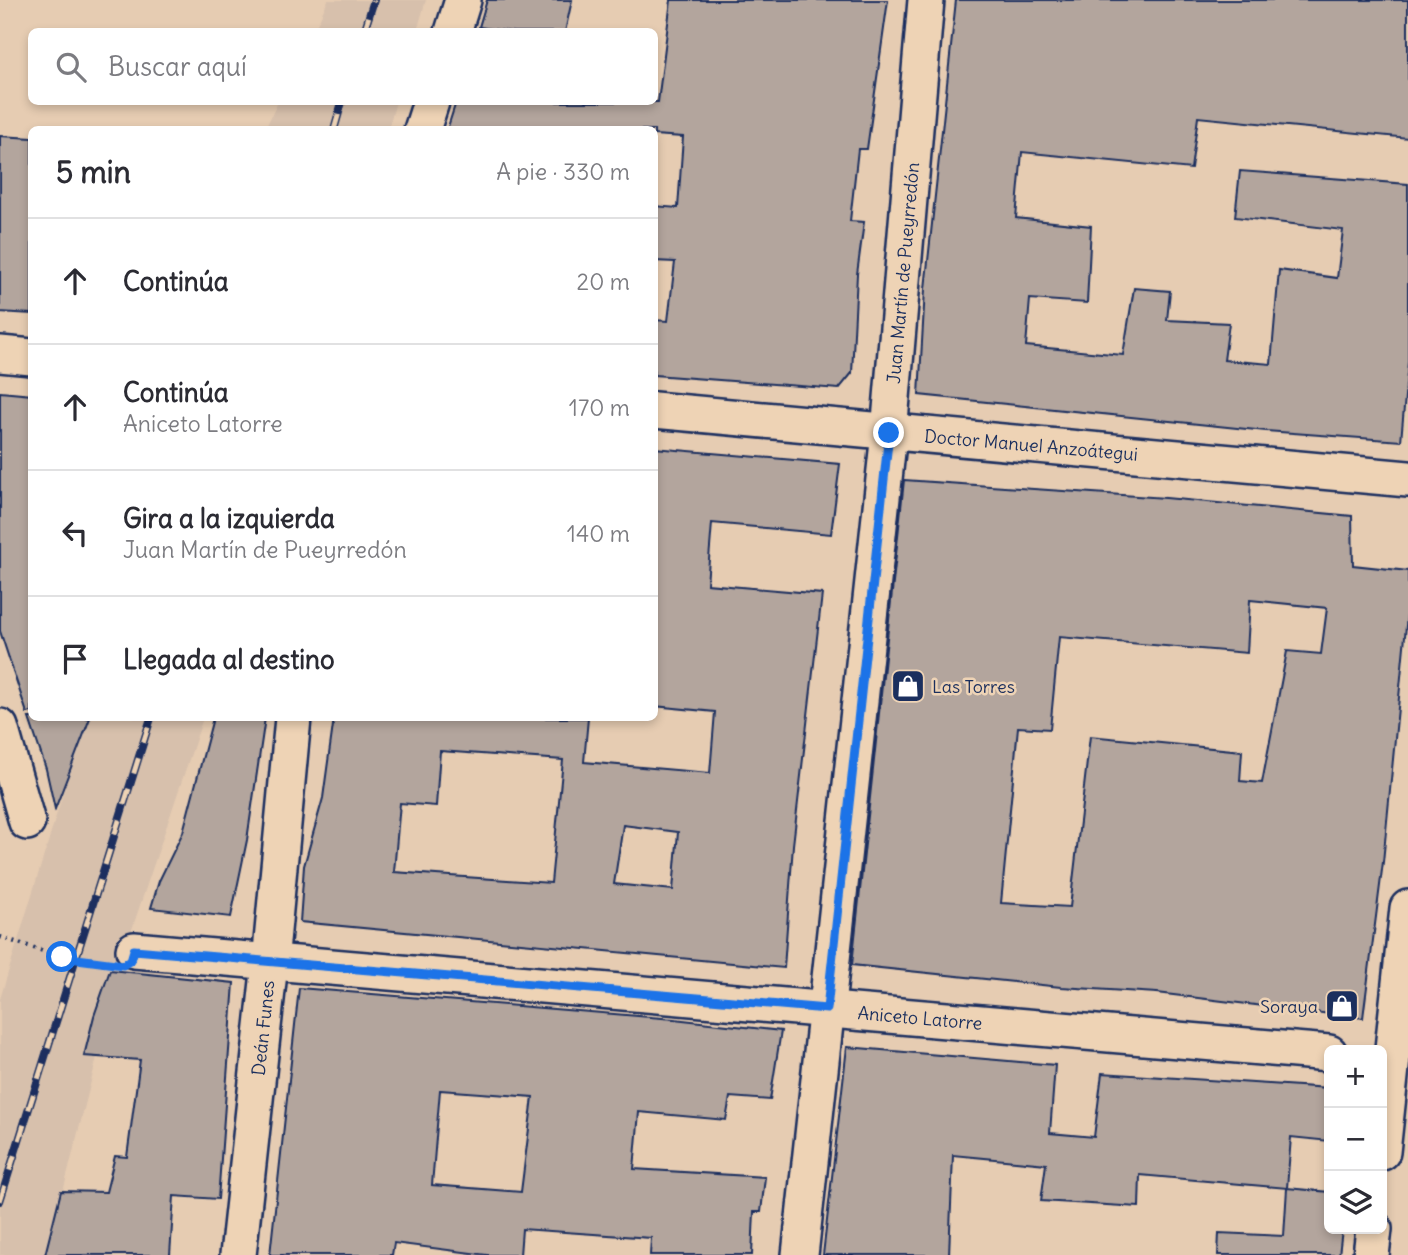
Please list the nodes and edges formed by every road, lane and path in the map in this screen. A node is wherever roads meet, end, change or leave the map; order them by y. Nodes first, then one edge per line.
1 (463, 0) edge
2 (926, 0) edge
3 (454, 28) edge
4 (430, 105) edge
5 (423, 126) edge
6 (0, 354) edge
7 (28, 357) edge
8 (658, 410) edge
9 (889, 433) junction
10 (1408, 479) edge
11 (293, 721) edge
12 (0, 727) edge
13 (27, 822) dead end
14 (1408, 908) edge
15 (0, 937) edge
16 (134, 950) joint
17 (270, 963) junction
18 (827, 1009) junction
19 (1324, 1053) edge
20 (1394, 1059) edge
21 (1387, 1113) edge
22 (1373, 1234) edge
23 (238, 1255) edge
24 (800, 1255) edge
25 (1371, 1255) edge

1 - 3 street
2 - 9 street, Juan Martín de Pueyrredón
4 - 5 street
6 - 7 street
8 - 9 street, Doctor Manuel Anzoátegui
9 - 10 street, Doctor Manuel Anzoátegui
9 - 18 street, Juan Martín de Pueyrredón
11 - 17 street, Deán Funes
12 - 13 street
14 - 20 street
15 - 16 path
16 - 17 street, Aniceto Latorre
17 - 18 street, Aniceto Latorre
17 - 23 street, Deán Funes
18 - 19 street, Aniceto Latorre
18 - 24 street, Juan Martín de Pueyrredón
20 - 21 street
22 - 25 street

